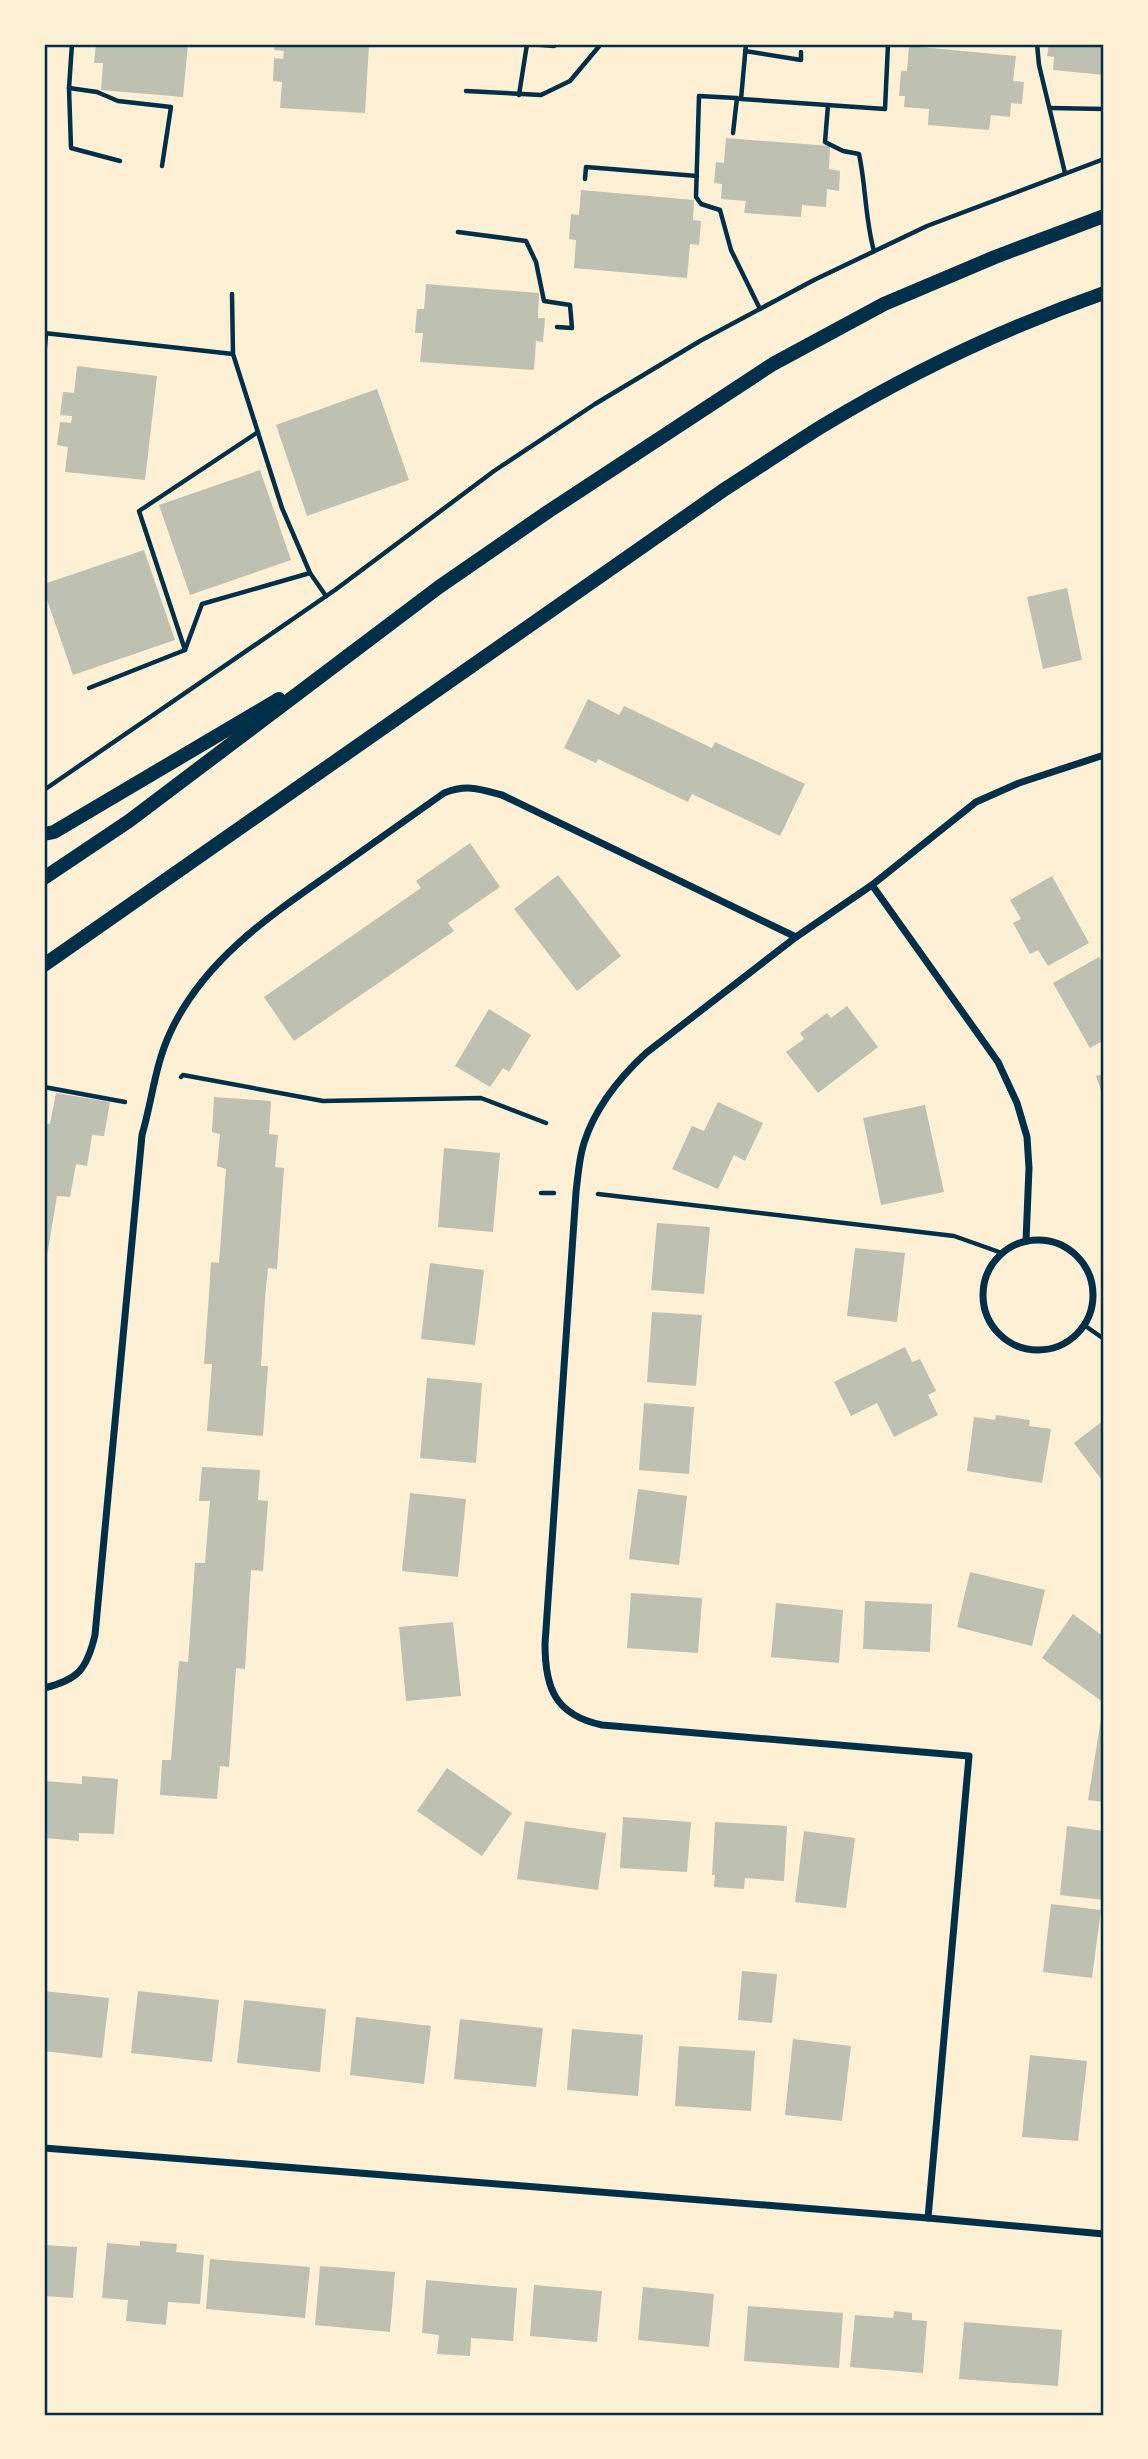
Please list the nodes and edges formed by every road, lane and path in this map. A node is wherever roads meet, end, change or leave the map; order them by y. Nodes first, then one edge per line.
1 (72, 44) edge
2 (528, 44) edge
3 (554, 44) edge
4 (601, 44) edge
5 (746, 44) edge
6 (888, 44) edge
7 (1037, 44) edge
8 (745, 51) junction
9 (802, 52) dead end
10 (69, 88) junction
11 (466, 91) dead end
12 (519, 95) junction
13 (739, 99) junction
14 (828, 105) junction
15 (1050, 108) junction
16 (1104, 109) edge
17 (733, 133) dead end
18 (1104, 159) edge
19 (120, 160) dead end
20 (162, 166) dead end
21 (1065, 173) junction
22 (697, 176) junction
23 (585, 178) dead end
24 (1104, 216) edge
25 (458, 232) dead end
26 (874, 251) junction
27 (1104, 293) edge
28 (232, 294) dead end
29 (760, 309) junction
30 (557, 327) dead end
31 (45, 333) edge
32 (233, 354) junction
33 (44, 358) edge
34 (258, 432) junction
35 (310, 573) junction
36 (326, 596) junction
37 (185, 650) junction
38 (343, 661) junction
39 (89, 688) dead end
40 (1104, 755) edge
41 (44, 790) edge
42 (44, 834) edge
43 (44, 878) edge
44 (872, 884) junction
45 (796, 937) junction
46 (44, 965) edge
47 (44, 1087) edge
48 (151, 1107) junction
49 (546, 1123) dead end
50 (576, 1192) junction
51 (541, 1193) dead end
52 (1026, 1241) junction
53 (1002, 1253) junction
54 (1084, 1325) junction
55 (1104, 1339) edge
56 (44, 1688) edge
57 (44, 2148) edge
58 (928, 2218) junction
59 (1104, 2234) edge

1 - 10 path
2 - 3 path
2 - 12 path
4 - 12 path
5 - 8 path
6 - 14 path
7 - 15 path
8 - 9 path
8 - 13 path
10 - 19 path
10 - 20 path
11 - 12 path
13 - 14 path
13 - 17 path
13 - 22 path
14 - 26 path
15 - 16 path
15 - 21 path
18 - 21 path
21 - 26 path
22 - 23 path
22 - 29 path
24 - 38 main road
25 - 30 path
26 - 29 path
27 - 46 main road
28 - 32 path
29 - 36 path
31 - 32 path
31 - 33 path
32 - 34 path
34 - 35 path
34 - 37 path
35 - 36 path
35 - 37 path
36 - 41 path
37 - 39 path
38 - 42 main road
38 - 43 main road
40 - 44 street
44 - 45 street
44 - 52 street
45 - 48 street
45 - 50 street
47 - 48 path
48 - 49 path
48 - 56 street
50 - 51 path
50 - 53 path
50 - 58 street
52 - 53 street
52 - 54 street
53 - 54 street
54 - 55 path
57 - 58 street
58 - 59 street

